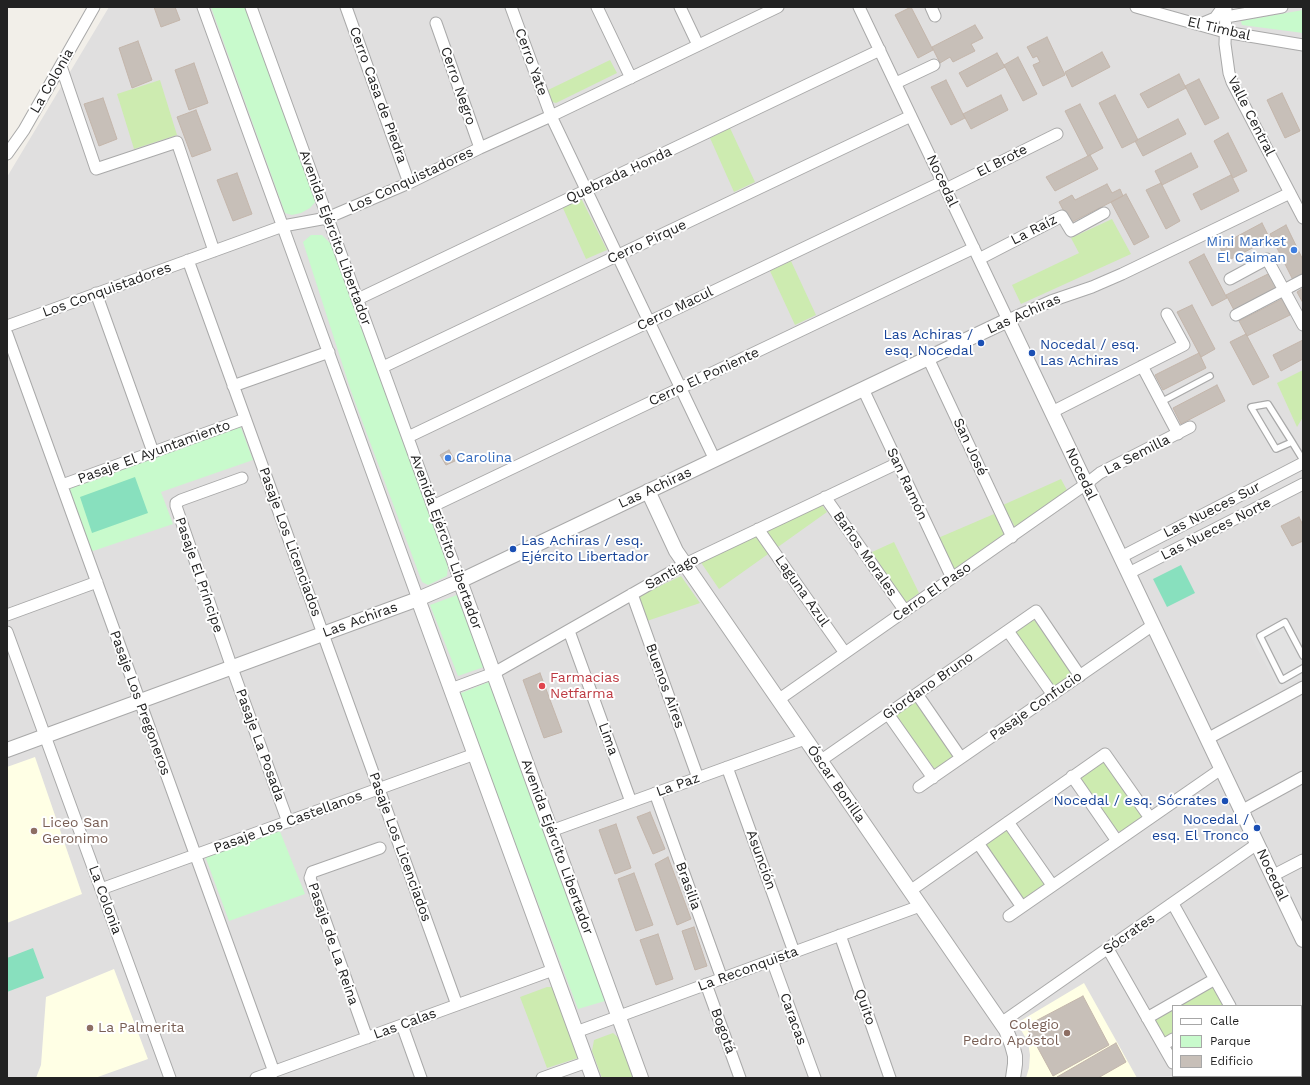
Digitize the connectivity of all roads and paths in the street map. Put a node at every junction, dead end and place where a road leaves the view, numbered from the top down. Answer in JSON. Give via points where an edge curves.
{"nodes":[{"id":1,"x":94,"y":7,"type":"edge"},
{"id":2,"x":203,"y":7,"type":"edge"},
{"id":3,"x":251,"y":7,"type":"edge"},
{"id":4,"x":346,"y":7,"type":"edge"},
{"id":5,"x":511,"y":7,"type":"edge"},
{"id":6,"x":597,"y":7,"type":"edge"},
{"id":7,"x":680,"y":7,"type":"edge"},
{"id":8,"x":778,"y":7,"type":"edge"},
{"id":9,"x":859,"y":7,"type":"edge"},
{"id":10,"x":1136,"y":7,"type":"edge"},
{"id":11,"x":1282,"y":7,"type":"edge"},
{"id":12,"x":763,"y":10,"type":"edge"},
{"id":13,"x":1154,"y":10,"type":"edge"},
{"id":14,"x":1225,"y":10,"type":"edge"},
{"id":15,"x":436,"y":23,"type":"dead end"},
{"id":16,"x":1196,"y":24,"type":"junction"},
{"id":17,"x":1225,"y":32,"type":"junction"},
{"id":18,"x":1303,"y":44,"type":"edge"},
{"id":19,"x":698,"y":45,"type":"junction"},
{"id":20,"x":880,"y":50,"type":"junction"},
{"id":21,"x":934,"y":65,"type":"dead end"},
{"id":22,"x":61,"y":66,"type":"junction"},
{"id":23,"x":631,"y":78,"type":"junction"},
{"id":24,"x":896,"y":83,"type":"junction"},
{"id":25,"x":551,"y":116,"type":"junction"},
{"id":26,"x":911,"y":116,"type":"junction"},
{"id":27,"x":1057,"y":134,"type":"dead end"},
{"id":28,"x":480,"y":148,"type":"junction"},
{"id":29,"x":7,"y":154,"type":"edge"},
{"id":30,"x":409,"y":183,"type":"junction"},
{"id":31,"x":944,"y":185,"type":"junction"},
{"id":32,"x":586,"y":190,"type":"junction"},
{"id":33,"x":1290,"y":193,"type":"junction"},
{"id":34,"x":1104,"y":214,"type":"dead end"},
{"id":35,"x":327,"y":218,"type":"junction"},
{"id":36,"x":1303,"y":218,"type":"edge"},
{"id":37,"x":283,"y":226,"type":"junction"},
{"id":38,"x":214,"y":251,"type":"junction"},
{"id":39,"x":977,"y":254,"type":"junction"},
{"id":40,"x":617,"y":256,"type":"junction"},
{"id":41,"x":188,"y":260,"type":"junction"},
{"id":42,"x":1230,"y":279,"type":"dead end"},
{"id":43,"x":1303,"y":280,"type":"edge"},
{"id":44,"x":1284,"y":290,"type":"junction"},
{"id":45,"x":96,"y":293,"type":"junction"},
{"id":46,"x":358,"y":299,"type":"junction"},
{"id":47,"x":1167,"y":314,"type":"dead end"},
{"id":48,"x":1236,"y":315,"type":"dead end"},
{"id":49,"x":1008,"y":320,"type":"junction"},
{"id":50,"x":649,"y":322,"type":"junction"},
{"id":51,"x":1303,"y":325,"type":"edge"},
{"id":52,"x":7,"y":326,"type":"edge"},
{"id":53,"x":7,"y":334,"type":"edge"},
{"id":54,"x":329,"y":352,"type":"junction"},
{"id":55,"x":928,"y":358,"type":"junction"},
{"id":56,"x":1142,"y":366,"type":"junction"},
{"id":57,"x":383,"y":367,"type":"junction"},
{"id":58,"x":1210,"y":376,"type":"dead end"},
{"id":59,"x":233,"y":386,"type":"junction"},
{"id":60,"x":680,"y":388,"type":"junction"},
{"id":61,"x":863,"y":389,"type":"junction"},
{"id":62,"x":1161,"y":402,"type":"junction"},
{"id":63,"x":1052,"y":412,"type":"junction"},
{"id":64,"x":245,"y":419,"type":"junction"},
{"id":65,"x":1190,"y":427,"type":"dead end"},
{"id":66,"x":1178,"y":434,"type":"junction"},
{"id":67,"x":408,"y":437,"type":"junction"},
{"id":68,"x":1292,"y":442,"type":"junction"},
{"id":69,"x":153,"y":452,"type":"junction"},
{"id":70,"x":715,"y":460,"type":"junction"},
{"id":71,"x":1303,"y":460,"type":"edge"},
{"id":72,"x":898,"y":463,"type":"junction"},
{"id":73,"x":1303,"y":463,"type":"edge"},
{"id":74,"x":242,"y":478,"type":"dead end"},
{"id":75,"x":1086,"y":484,"type":"junction"},
{"id":76,"x":1303,"y":484,"type":"edge"},
{"id":77,"x":62,"y":485,"type":"junction"},
{"id":78,"x":648,"y":491,"type":"junction"},
{"id":79,"x":825,"y":497,"type":"junction"},
{"id":80,"x":433,"y":506,"type":"junction"},
{"id":81,"x":758,"y":529,"type":"junction"},
{"id":82,"x":1012,"y":537,"type":"junction"},
{"id":83,"x":1121,"y":557,"type":"junction"},
{"id":84,"x":685,"y":564,"type":"junction"},
{"id":85,"x":1128,"y":573,"type":"junction"},
{"id":86,"x":952,"y":578,"type":"junction"},
{"id":87,"x":460,"y":580,"type":"junction"},
{"id":88,"x":97,"y":582,"type":"junction"},
{"id":89,"x":632,"y":594,"type":"junction"},
{"id":90,"x":418,"y":599,"type":"junction"},
{"id":91,"x":905,"y":611,"type":"junction"},
{"id":92,"x":7,"y":615,"type":"edge"},
{"id":93,"x":1153,"y":625,"type":"junction"},
{"id":94,"x":569,"y":631,"type":"junction"},
{"id":95,"x":1008,"y":631,"type":"junction"},
{"id":96,"x":7,"y":632,"type":"edge"},
{"id":97,"x":323,"y":634,"type":"junction"},
{"id":98,"x":845,"y":653,"type":"junction"},
{"id":99,"x":1303,"y":656,"type":"edge"},
{"id":100,"x":232,"y":668,"type":"junction"},
{"id":101,"x":1303,"y":668,"type":"edge"},
{"id":102,"x":494,"y":673,"type":"junction"},
{"id":103,"x":1080,"y":676,"type":"junction"},
{"id":104,"x":1303,"y":687,"type":"edge"},
{"id":105,"x":451,"y":689,"type":"junction"},
{"id":106,"x":917,"y":694,"type":"junction"},
{"id":107,"x":1053,"y":695,"type":"junction"},
{"id":108,"x":778,"y":700,"type":"junction"},
{"id":109,"x":140,"y":701,"type":"junction"},
{"id":110,"x":888,"y":714,"type":"junction"},
{"id":111,"x":46,"y":736,"type":"junction"},
{"id":112,"x":805,"y":739,"type":"junction"},
{"id":113,"x":1207,"y":739,"type":"junction"},
{"id":114,"x":7,"y":750,"type":"edge"},
{"id":115,"x":475,"y":754,"type":"junction"},
{"id":116,"x":961,"y":758,"type":"junction"},
{"id":117,"x":820,"y":761,"type":"junction"},
{"id":118,"x":727,"y":767,"type":"junction"},
{"id":119,"x":1221,"y":769,"type":"junction"},
{"id":120,"x":1072,"y":776,"type":"junction"},
{"id":121,"x":1303,"y":777,"type":"edge"},
{"id":122,"x":698,"y":778,"type":"junction"},
{"id":123,"x":933,"y":778,"type":"junction"},
{"id":124,"x":919,"y":787,"type":"dead end"},
{"id":125,"x":379,"y":788,"type":"junction"},
{"id":126,"x":655,"y":793,"type":"junction"},
{"id":127,"x":631,"y":802,"type":"junction"},
{"id":128,"x":1241,"y":811,"type":"junction"},
{"id":129,"x":1150,"y":818,"type":"junction"},
{"id":130,"x":288,"y":822,"type":"junction"},
{"id":131,"x":1008,"y":822,"type":"junction"},
{"id":132,"x":551,"y":831,"type":"junction"},
{"id":133,"x":1117,"y":841,"type":"junction"},
{"id":134,"x":978,"y":843,"type":"junction"},
{"id":135,"x":1257,"y":844,"type":"junction"},
{"id":136,"x":380,"y":848,"type":"dead end"},
{"id":137,"x":196,"y":855,"type":"junction"},
{"id":138,"x":1303,"y":860,"type":"edge"},
{"id":139,"x":1272,"y":876,"type":"junction"},
{"id":140,"x":1052,"y":885,"type":"junction"},
{"id":141,"x":101,"y":889,"type":"junction"},
{"id":142,"x":910,"y":891,"type":"junction"},
{"id":143,"x":1173,"y":904,"type":"junction"},
{"id":144,"x":920,"y":906,"type":"junction"},
{"id":145,"x":1022,"y":907,"type":"junction"},
{"id":146,"x":1008,"y":916,"type":"dead end"},
{"id":147,"x":840,"y":935,"type":"junction"},
{"id":148,"x":1303,"y":940,"type":"edge"},
{"id":149,"x":1108,"y":949,"type":"junction"},
{"id":150,"x":794,"y":952,"type":"junction"},
{"id":151,"x":772,"y":960,"type":"junction"},
{"id":152,"x":553,"y":970,"type":"junction"},
{"id":153,"x":722,"y":979,"type":"junction"},
{"id":154,"x":1215,"y":979,"type":"junction"},
{"id":155,"x":706,"y":984,"type":"junction"},
{"id":156,"x":457,"y":1005,"type":"junction"},
{"id":157,"x":1229,"y":1005,"type":"edge"},
{"id":158,"x":619,"y":1016,"type":"junction"},
{"id":159,"x":1147,"y":1018,"type":"junction"},
{"id":160,"x":1001,"y":1023,"type":"junction"},
{"id":161,"x":402,"y":1025,"type":"junction"},
{"id":162,"x":576,"y":1032,"type":"junction"},
{"id":163,"x":367,"y":1038,"type":"junction"},
{"id":164,"x":1172,"y":1040,"type":"edge"},
{"id":165,"x":1162,"y":1045,"type":"junction"},
{"id":166,"x":1172,"y":1061,"type":"edge"},
{"id":167,"x":587,"y":1062,"type":"junction"},
{"id":168,"x":274,"y":1072,"type":"junction"},
{"id":169,"x":170,"y":1078,"type":"edge"},
{"id":170,"x":256,"y":1078,"type":"edge"},
{"id":171,"x":421,"y":1078,"type":"edge"},
{"id":172,"x":542,"y":1078,"type":"edge"},
{"id":173,"x":593,"y":1078,"type":"edge"},
{"id":174,"x":641,"y":1078,"type":"edge"},
{"id":175,"x":740,"y":1078,"type":"edge"},
{"id":176,"x":815,"y":1078,"type":"edge"},
{"id":177,"x":890,"y":1078,"type":"edge"},
{"id":178,"x":1013,"y":1078,"type":"edge"}],
"edges":[{"from":1,"to":22,"type":"street","name":"La Colonia"},
{"from":2,"to":37,"type":"street"},
{"from":3,"to":35,"type":"street","name":"Avenida Ejército Libertador"},
{"from":4,"to":30,"type":"street","name":"Cerro Casa de Piedra"},
{"from":5,"to":25,"type":"street","name":"Cerro Yate"},
{"from":6,"to":23,"type":"street"},
{"from":7,"to":19,"type":"street"},
{"from":8,"to":12,"type":"street","name":"Los Conquistadores"},
{"from":9,"to":20,"type":"street","name":"Nocedal"},
{"from":10,"to":13,"type":"street","name":"El Timbal"},
{"from":11,"to":14,"type":"street"},
{"from":12,"to":19,"type":"street","name":"Los Conquistadores"},
{"from":13,"to":16,"type":"street","name":"El Timbal"},
{"from":14,"to":16,"type":"street","via":[[1214,18]]},
{"from":14,"to":17,"type":"street","name":"Valle Central"},
{"from":15,"to":28,"type":"street","name":"Cerro Negro"},
{"from":16,"to":17,"type":"street","name":"El Timbal"},
{"from":17,"to":18,"type":"street","name":"El Timbal"},
{"from":17,"to":33,"type":"street","name":"Valle Central","via":[[1226,56],[1232,82]]},
{"from":19,"to":23,"type":"street","name":"Los Conquistadores"},
{"from":20,"to":24,"type":"street","name":"Nocedal"},
{"from":20,"to":32,"type":"street","name":"Quebrada Honda"},
{"from":21,"to":24,"type":"street"},
{"from":22,"to":29,"type":"street","name":"La Colonia"},
{"from":22,"to":38,"type":"street","via":[[96,169],[177,142]]},
{"from":23,"to":25,"type":"street","name":"Los Conquistadores"},
{"from":24,"to":26,"type":"street","name":"Nocedal"},
{"from":25,"to":28,"type":"street","name":"Los Conquistadores"},
{"from":25,"to":32,"type":"street","name":"Cerro Yate"},
{"from":26,"to":31,"type":"street","name":"Nocedal"},
{"from":26,"to":40,"type":"street","name":"Cerro Pirque"},
{"from":27,"to":31,"type":"street","name":"El Brote"},
{"from":28,"to":30,"type":"street","name":"Los Conquistadores"},
{"from":30,"to":35,"type":"street","name":"Los Conquistadores"},
{"from":31,"to":39,"type":"street","name":"Nocedal"},
{"from":31,"to":50,"type":"street","name":"Cerro Macul"},
{"from":32,"to":40,"type":"street","name":"Cerro Yate"},
{"from":32,"to":46,"type":"street","name":"Quebrada Honda"},
{"from":33,"to":36,"type":"street","name":"Valle Central"},
{"from":33,"to":49,"type":"street","name":"Las Achiras","via":[[1122,274]]},
{"from":34,"to":39,"type":"street","name":"La Raíz","via":[[1071,231],[1062,216]]},
{"from":35,"to":37,"type":"street","name":"Los Conquistadores"},
{"from":35,"to":46,"type":"street","name":"Avenida Ejército Libertador"},
{"from":37,"to":38,"type":"street","name":"Los Conquistadores"},
{"from":37,"to":54,"type":"street"},
{"from":38,"to":41,"type":"street","name":"Los Conquistadores"},
{"from":39,"to":49,"type":"street","name":"Nocedal"},
{"from":39,"to":60,"type":"street","name":"Cerro El Poniente"},
{"from":40,"to":50,"type":"street","name":"Cerro Yate"},
{"from":40,"to":57,"type":"street","name":"Cerro Pirque"},
{"from":41,"to":45,"type":"street","name":"Los Conquistadores"},
{"from":41,"to":59,"type":"street","name":"Pasaje Los Licenciados"},
{"from":42,"to":44,"type":"street","via":[[1267,259]]},
{"from":43,"to":44,"type":"street"},
{"from":44,"to":48,"type":"street"},
{"from":44,"to":51,"type":"street"},
{"from":45,"to":52,"type":"street","name":"Los Conquistadores"},
{"from":45,"to":69,"type":"street"},
{"from":46,"to":57,"type":"street","name":"Avenida Ejército Libertador"},
{"from":47,"to":56,"type":"street","via":[[1184,345]]},
{"from":49,"to":55,"type":"street","name":"Las Achiras"},
{"from":49,"to":63,"type":"street","name":"Nocedal"},
{"from":50,"to":60,"type":"street","name":"Cerro Yate"},
{"from":50,"to":67,"type":"street","name":"Cerro Macul"},
{"from":53,"to":77,"type":"street","name":"Pasaje Los Pregoneros"},
{"from":54,"to":59,"type":"street"},
{"from":54,"to":90,"type":"street"},
{"from":55,"to":61,"type":"street","name":"Las Achiras"},
{"from":55,"to":82,"type":"street","name":"San José"},
{"from":56,"to":62,"type":"street"},
{"from":56,"to":63,"type":"street"},
{"from":57,"to":67,"type":"street","name":"Avenida Ejército Libertador"},
{"from":58,"to":62,"type":"lane"},
{"from":59,"to":64,"type":"street","name":"Pasaje Los Licenciados"},
{"from":60,"to":70,"type":"street","name":"Cerro Yate"},
{"from":60,"to":80,"type":"street","name":"Cerro El Poniente"},
{"from":61,"to":70,"type":"street","name":"Las Achiras"},
{"from":61,"to":72,"type":"street","name":"San Ramón"},
{"from":62,"to":66,"type":"street"},
{"from":63,"to":75,"type":"street","name":"Nocedal"},
{"from":64,"to":69,"type":"street","name":"Pasaje El Ayuntamiento"},
{"from":64,"to":97,"type":"street","name":"Pasaje Los Licenciados"},
{"from":65,"to":66,"type":"street","name":"La Semilla"},
{"from":66,"to":75,"type":"street","name":"La Semilla","via":[[1100,473]]},
{"from":67,"to":80,"type":"street","name":"Avenida Ejército Libertador"},
{"from":68,"to":68,"type":"lane","via":[[1268,404],[1251,407],[1276,449]]},
{"from":68,"to":71,"type":"lane"},
{"from":69,"to":77,"type":"street","name":"Pasaje El Ayuntamiento"},
{"from":70,"to":78,"type":"street","name":"Las Achiras"},
{"from":72,"to":79,"type":"street","name":"Santiago"},
{"from":72,"to":86,"type":"street","name":"San Ramón"},
{"from":73,"to":83,"type":"street","name":"Las Nueces Sur"},
{"from":74,"to":100,"type":"street","name":"Pasaje El Príncipe","via":[[176,503]]},
{"from":75,"to":82,"type":"street","name":"Cerro El Paso"},
{"from":75,"to":83,"type":"street","name":"Nocedal"},
{"from":76,"to":85,"type":"street","name":"Las Nueces Norte"},
{"from":77,"to":88,"type":"street","name":"Pasaje Los Pregoneros"},
{"from":78,"to":84,"type":"street","name":"Óscar Bonilla","via":[[676,551]]},
{"from":78,"to":87,"type":"street","name":"Las Achiras"},
{"from":79,"to":81,"type":"street","name":"Santiago"},
{"from":79,"to":91,"type":"street","name":"Baños Morales"},
{"from":80,"to":87,"type":"street","name":"Avenida Ejército Libertador"},
{"from":81,"to":84,"type":"street","name":"Santiago"},
{"from":81,"to":98,"type":"street","name":"Laguna Azul"},
{"from":82,"to":86,"type":"street","name":"Cerro El Paso"},
{"from":83,"to":85,"type":"street","name":"Nocedal"},
{"from":84,"to":89,"type":"street","name":"Santiago"},
{"from":84,"to":108,"type":"street","name":"Óscar Bonilla"},
{"from":85,"to":93,"type":"street","name":"Nocedal"},
{"from":86,"to":91,"type":"street","name":"Cerro El Paso"},
{"from":87,"to":90,"type":"street","name":"Las Achiras"},
{"from":87,"to":102,"type":"street","name":"Avenida Ejército Libertador"},
{"from":88,"to":92,"type":"street"},
{"from":88,"to":109,"type":"street","name":"Pasaje Los Pregoneros"},
{"from":89,"to":94,"type":"street","name":"Santiago"},
{"from":89,"to":122,"type":"street","name":"Buenos Aires"},
{"from":90,"to":97,"type":"street","name":"Las Achiras"},
{"from":90,"to":105,"type":"street"},
{"from":91,"to":98,"type":"street","name":"Cerro El Paso"},
{"from":93,"to":103,"type":"street","name":"Pasaje Confucio"},
{"from":93,"to":113,"type":"street","name":"Nocedal"},
{"from":94,"to":102,"type":"street","name":"Santiago"},
{"from":94,"to":127,"type":"street","name":"Lima"},
{"from":95,"to":103,"type":"street","name":"Giordano Bruno","via":[[1036,611]]},
{"from":95,"to":106,"type":"street","name":"Giordano Bruno"},
{"from":95,"to":107,"type":"street"},
{"from":96,"to":111,"type":"street","name":"La Colonia"},
{"from":97,"to":100,"type":"street","name":"Las Achiras"},
{"from":97,"to":125,"type":"street","name":"Pasaje Los Licenciados"},
{"from":98,"to":108,"type":"street","name":"Cerro El Paso"},
{"from":99,"to":101,"type":"lane","via":[[1285,622],[1260,636],[1282,680]]},
{"from":100,"to":109,"type":"street","name":"Las Achiras"},
{"from":100,"to":130,"type":"street","name":"Pasaje La Posada"},
{"from":102,"to":105,"type":"street","name":"Santiago"},
{"from":102,"to":132,"type":"street","name":"Avenida Ejército Libertador"},
{"from":103,"to":107,"type":"street","name":"Pasaje Confucio"},
{"from":104,"to":113,"type":"street"},
{"from":105,"to":115,"type":"street"},
{"from":106,"to":110,"type":"street","name":"Giordano Bruno"},
{"from":106,"to":116,"type":"street"},
{"from":107,"to":116,"type":"street","name":"Pasaje Confucio"},
{"from":108,"to":112,"type":"street","name":"Óscar Bonilla"},
{"from":109,"to":111,"type":"street","name":"Las Achiras"},
{"from":109,"to":137,"type":"street","name":"Pasaje Los Pregoneros"},
{"from":110,"to":117,"type":"street","name":"Giordano Bruno"},
{"from":110,"to":123,"type":"street"},
{"from":111,"to":114,"type":"street","name":"Las Achiras"},
{"from":111,"to":141,"type":"street","name":"La Colonia"},
{"from":112,"to":117,"type":"street","name":"Óscar Bonilla"},
{"from":112,"to":118,"type":"street","name":"La Paz"},
{"from":113,"to":119,"type":"street","name":"Nocedal"},
{"from":115,"to":125,"type":"street","name":"Pasaje Los Castellanos"},
{"from":115,"to":152,"type":"street"},
{"from":116,"to":123,"type":"street","name":"Pasaje Confucio"},
{"from":117,"to":142,"type":"street","name":"Óscar Bonilla"},
{"from":118,"to":122,"type":"street","name":"La Paz"},
{"from":118,"to":150,"type":"street","name":"Asunción"},
{"from":119,"to":128,"type":"street","name":"Nocedal"},
{"from":119,"to":129,"type":"street"},
{"from":120,"to":129,"type":"street","via":[[1105,754]]},
{"from":120,"to":131,"type":"street"},
{"from":120,"to":133,"type":"street"},
{"from":121,"to":128,"type":"street"},
{"from":122,"to":126,"type":"street","name":"La Paz"},
{"from":123,"to":124,"type":"street","name":"Pasaje Confucio"},
{"from":125,"to":130,"type":"street","name":"Pasaje Los Castellanos"},
{"from":125,"to":156,"type":"street","name":"Pasaje Los Licenciados"},
{"from":126,"to":127,"type":"street","name":"La Paz"},
{"from":126,"to":153,"type":"street","name":"Brasilia"},
{"from":127,"to":132,"type":"street","name":"La Paz"},
{"from":128,"to":135,"type":"street","name":"Nocedal"},
{"from":129,"to":133,"type":"street"},
{"from":130,"to":137,"type":"street","name":"Pasaje Los Castellanos"},
{"from":131,"to":134,"type":"street"},
{"from":131,"to":140,"type":"street"},
{"from":132,"to":158,"type":"street","name":"Avenida Ejército Libertador"},
{"from":133,"to":140,"type":"street"},
{"from":134,"to":142,"type":"street"},
{"from":134,"to":145,"type":"street"},
{"from":135,"to":139,"type":"street","name":"Nocedal"},
{"from":135,"to":143,"type":"street","name":"Sócrates"},
{"from":136,"to":163,"type":"street","name":"Pasaje de La Reina","via":[[312,872],[310,878]]},
{"from":137,"to":141,"type":"street","name":"Pasaje Los Castellanos"},
{"from":137,"to":168,"type":"street","name":"Pasaje Los Pregoneros"},
{"from":138,"to":139,"type":"street"},
{"from":139,"to":148,"type":"street","name":"Nocedal"},
{"from":140,"to":145,"type":"street"},
{"from":141,"to":169,"type":"street","name":"La Colonia"},
{"from":142,"to":144,"type":"street","name":"Óscar Bonilla"},
{"from":143,"to":149,"type":"street","name":"Sócrates"},
{"from":143,"to":154,"type":"street"},
{"from":144,"to":147,"type":"street","name":"La Reconquista"},
{"from":144,"to":160,"type":"street","name":"Óscar Bonilla"},
{"from":145,"to":146,"type":"street"},
{"from":147,"to":150,"type":"street","name":"La Reconquista"},
{"from":147,"to":177,"type":"street","name":"Quito"},
{"from":149,"to":159,"type":"street"},
{"from":149,"to":160,"type":"street","name":"Sócrates"},
{"from":150,"to":151,"type":"street","name":"La Reconquista"},
{"from":151,"to":153,"type":"street","name":"La Reconquista"},
{"from":151,"to":176,"type":"street","name":"Caracas"},
{"from":152,"to":156,"type":"street","name":"Las Calas"},
{"from":152,"to":162,"type":"street"},
{"from":153,"to":155,"type":"street","name":"La Reconquista"},
{"from":154,"to":157,"type":"street"},
{"from":154,"to":159,"type":"street"},
{"from":155,"to":158,"type":"street","name":"La Reconquista"},
{"from":155,"to":175,"type":"street","name":"Bogotá"},
{"from":156,"to":161,"type":"street","name":"Las Calas"},
{"from":158,"to":162,"type":"street","name":"La Reconquista"},
{"from":158,"to":174,"type":"street","name":"Avenida Ejército Libertador"},
{"from":159,"to":165,"type":"street"},
{"from":160,"to":178,"type":"street","name":"Óscar Bonilla","via":[[1014,1050]]},
{"from":161,"to":163,"type":"street","name":"Las Calas"},
{"from":161,"to":171,"type":"street"},
{"from":162,"to":167,"type":"street"},
{"from":163,"to":168,"type":"street","name":"Las Calas"},
{"from":164,"to":165,"type":"street"},
{"from":165,"to":166,"type":"street"},
{"from":167,"to":172,"type":"street"},
{"from":167,"to":173,"type":"street"},
{"from":168,"to":170,"type":"street","name":"Las Calas"}]}
